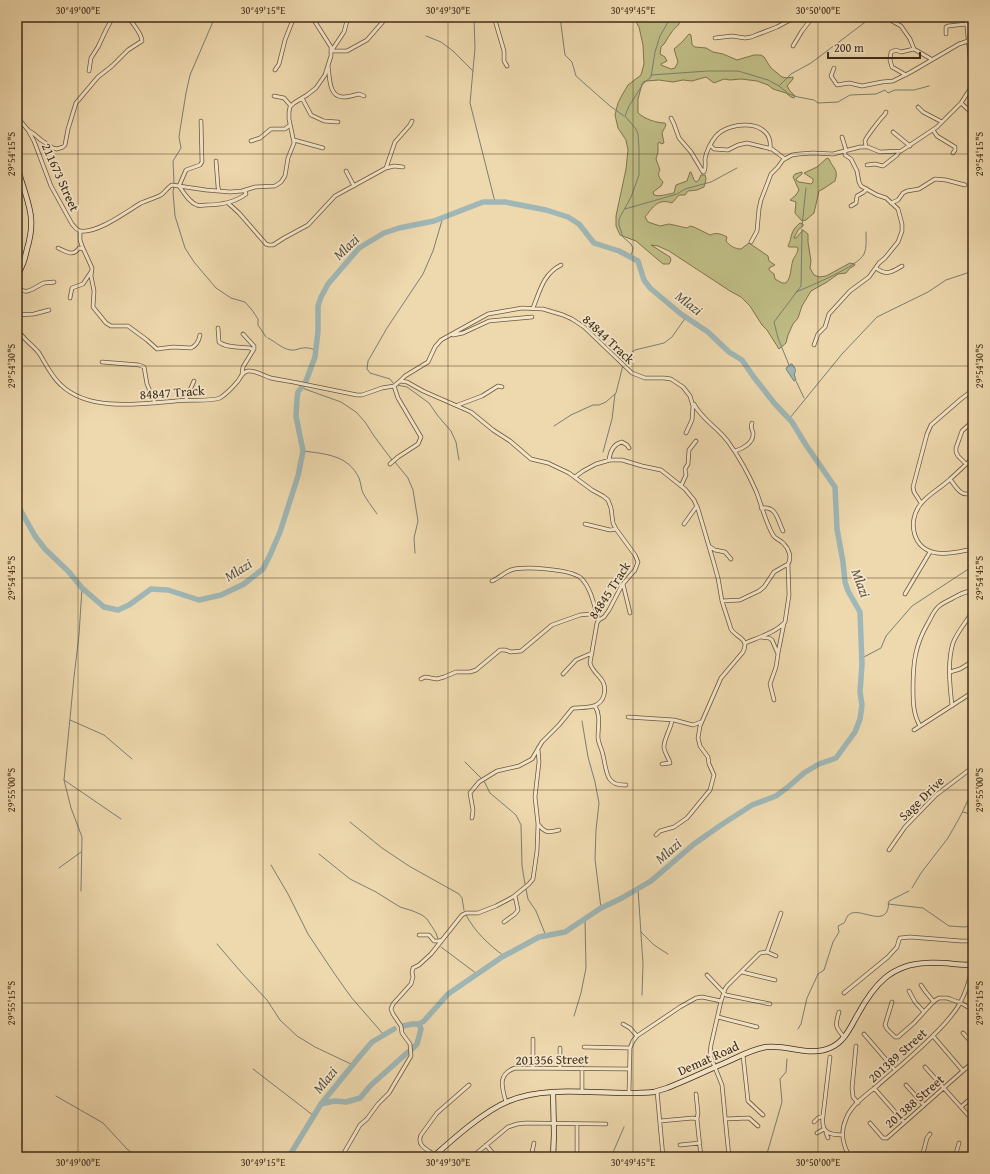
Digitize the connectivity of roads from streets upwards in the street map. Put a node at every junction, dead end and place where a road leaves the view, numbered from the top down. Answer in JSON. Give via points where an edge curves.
{"nodes":[{"id":1,"x":113,"y":17,"type":"edge"},
{"id":2,"x":129,"y":17,"type":"edge"},
{"id":3,"x":294,"y":17,"type":"edge"},
{"id":4,"x":312,"y":17,"type":"edge"},
{"id":5,"x":348,"y":17,"type":"edge"},
{"id":6,"x":387,"y":17,"type":"edge"},
{"id":7,"x":494,"y":17,"type":"edge"},
{"id":8,"x":812,"y":17,"type":"edge"},
{"id":9,"x":966,"y":17,"type":"edge"},
{"id":10,"x":785,"y":18,"type":"edge"},
{"id":11,"x":892,"y":21,"type":"dead end"},
{"id":12,"x":785,"y":23,"type":"junction"},
{"id":13,"x":966,"y":24,"type":"junction"},
{"id":14,"x":946,"y":34,"type":"dead end"},
{"id":15,"x":714,"y":38,"type":"dead end"},
{"id":16,"x":968,"y":42,"type":"junction"},
{"id":17,"x":793,"y":46,"type":"dead end"},
{"id":18,"x":914,"y":49,"type":"junction"},
{"id":19,"x":331,"y":51,"type":"junction"},
{"id":20,"x":931,"y":59,"type":"junction"},
{"id":21,"x":328,"y":66,"type":"junction"},
{"id":22,"x":506,"y":66,"type":"dead end"},
{"id":23,"x":834,"y":68,"type":"dead end"},
{"id":24,"x":276,"y":70,"type":"dead end"},
{"id":25,"x":89,"y":71,"type":"dead end"},
{"id":26,"x":906,"y":75,"type":"junction"},
{"id":27,"x":972,"y":77,"type":"edge"},
{"id":28,"x":274,"y":96,"type":"dead end"},
{"id":29,"x":364,"y":96,"type":"dead end"},
{"id":30,"x":302,"y":98,"type":"junction"},
{"id":31,"x":961,"y":103,"type":"junction"},
{"id":32,"x":291,"y":106,"type":"junction"},
{"id":33,"x":918,"y":107,"type":"dead end"},
{"id":34,"x":886,"y":112,"type":"dead end"},
{"id":35,"x":973,"y":114,"type":"edge"},
{"id":36,"x":17,"y":117,"type":"edge"},
{"id":37,"x":672,"y":118,"type":"dead end"},
{"id":38,"x":201,"y":121,"type":"dead end"},
{"id":39,"x":412,"y":121,"type":"dead end"},
{"id":40,"x":338,"y":122,"type":"dead end"},
{"id":41,"x":942,"y":122,"type":"junction"},
{"id":42,"x":290,"y":124,"type":"junction"},
{"id":43,"x":27,"y":129,"type":"junction"},
{"id":44,"x":933,"y":130,"type":"junction"},
{"id":45,"x":894,"y":132,"type":"dead end"},
{"id":46,"x":842,"y":137,"type":"dead end"},
{"id":47,"x":251,"y":140,"type":"dead end"},
{"id":48,"x":294,"y":140,"type":"junction"},
{"id":49,"x":710,"y":145,"type":"junction"},
{"id":50,"x":910,"y":146,"type":"junction"},
{"id":51,"x":866,"y":147,"type":"junction"},
{"id":52,"x":323,"y":148,"type":"dead end"},
{"id":53,"x":770,"y":149,"type":"junction"},
{"id":54,"x":846,"y":150,"type":"junction"},
{"id":55,"x":899,"y":152,"type":"junction"},
{"id":56,"x":953,"y":153,"type":"dead end"},
{"id":57,"x":785,"y":158,"type":"junction"},
{"id":58,"x":216,"y":161,"type":"dead end"},
{"id":59,"x":867,"y":165,"type":"dead end"},
{"id":60,"x":17,"y":166,"type":"edge"},
{"id":61,"x":403,"y":167,"type":"dead end"},
{"id":62,"x":386,"y":168,"type":"junction"},
{"id":63,"x":346,"y":172,"type":"dead end"},
{"id":64,"x":965,"y":185,"type":"dead end"},
{"id":65,"x":179,"y":186,"type":"junction"},
{"id":66,"x":354,"y":186,"type":"junction"},
{"id":67,"x":868,"y":189,"type":"junction"},
{"id":68,"x":245,"y":190,"type":"junction"},
{"id":69,"x":219,"y":191,"type":"junction"},
{"id":70,"x":228,"y":203,"type":"junction"},
{"id":71,"x":891,"y":203,"type":"junction"},
{"id":72,"x":851,"y":206,"type":"dead end"},
{"id":73,"x":81,"y":231,"type":"junction"},
{"id":74,"x":751,"y":242,"type":"dead end"},
{"id":75,"x":58,"y":248,"type":"dead end"},
{"id":76,"x":83,"y":249,"type":"junction"},
{"id":77,"x":561,"y":265,"type":"dead end"},
{"id":78,"x":902,"y":266,"type":"dead end"},
{"id":79,"x":876,"y":268,"type":"junction"},
{"id":80,"x":91,"y":272,"type":"junction"},
{"id":81,"x":17,"y":275,"type":"edge"},
{"id":82,"x":54,"y":282,"type":"dead end"},
{"id":83,"x":17,"y":288,"type":"edge"},
{"id":84,"x":70,"y":298,"type":"dead end"},
{"id":85,"x":533,"y":308,"type":"junction"},
{"id":86,"x":49,"y":310,"type":"dead end"},
{"id":87,"x":17,"y":315,"type":"edge"},
{"id":88,"x":532,"y":317,"type":"dead end"},
{"id":89,"x":17,"y":328,"type":"edge"},
{"id":90,"x":218,"y":328,"type":"dead end"},
{"id":91,"x":200,"y":334,"type":"dead end"},
{"id":92,"x":243,"y":334,"type":"dead end"},
{"id":93,"x":450,"y":336,"type":"junction"},
{"id":94,"x":814,"y":345,"type":"dead end"},
{"id":95,"x":253,"y":350,"type":"junction"},
{"id":96,"x":102,"y":362,"type":"dead end"},
{"id":97,"x":242,"y":374,"type":"junction"},
{"id":98,"x":194,"y":381,"type":"dead end"},
{"id":99,"x":400,"y":381,"type":"junction"},
{"id":100,"x":394,"y":386,"type":"junction"},
{"id":101,"x":502,"y":387,"type":"dead end"},
{"id":102,"x":973,"y":390,"type":"edge"},
{"id":103,"x":186,"y":399,"type":"junction"},
{"id":104,"x":692,"y":401,"type":"junction"},
{"id":105,"x":155,"y":402,"type":"junction"},
{"id":106,"x":458,"y":405,"type":"junction"},
{"id":107,"x":973,"y":421,"type":"edge"},
{"id":108,"x":752,"y":423,"type":"dead end"},
{"id":109,"x":686,"y":433,"type":"dead end"},
{"id":110,"x":696,"y":441,"type":"dead end"},
{"id":111,"x":629,"y":448,"type":"dead end"},
{"id":112,"x":735,"y":451,"type":"junction"},
{"id":113,"x":973,"y":458,"type":"edge"},
{"id":114,"x":609,"y":460,"type":"junction"},
{"id":115,"x":390,"y":464,"type":"dead end"},
{"id":116,"x":966,"y":464,"type":"junction"},
{"id":117,"x":575,"y":477,"type":"junction"},
{"id":118,"x":950,"y":479,"type":"junction"},
{"id":119,"x":681,"y":486,"type":"junction"},
{"id":120,"x":973,"y":492,"type":"edge"},
{"id":121,"x":921,"y":503,"type":"junction"},
{"id":122,"x":697,"y":506,"type":"junction"},
{"id":123,"x":762,"y":508,"type":"junction"},
{"id":124,"x":585,"y":524,"type":"dead end"},
{"id":125,"x":684,"y":524,"type":"dead end"},
{"id":126,"x":616,"y":529,"type":"junction"},
{"id":127,"x":783,"y":531,"type":"dead end"},
{"id":128,"x":709,"y":546,"type":"junction"},
{"id":129,"x":973,"y":548,"type":"edge"},
{"id":130,"x":930,"y":552,"type":"junction"},
{"id":131,"x":730,"y":559,"type":"dead end"},
{"id":132,"x":788,"y":564,"type":"junction"},
{"id":133,"x":492,"y":581,"type":"dead end"},
{"id":134,"x":623,"y":584,"type":"junction"},
{"id":135,"x":973,"y":592,"type":"edge"},
{"id":136,"x":905,"y":594,"type":"dead end"},
{"id":137,"x":722,"y":601,"type":"junction"},
{"id":138,"x":973,"y":611,"type":"edge"},
{"id":139,"x":630,"y":613,"type":"dead end"},
{"id":140,"x":598,"y":619,"type":"junction"},
{"id":141,"x":784,"y":623,"type":"junction"},
{"id":142,"x":761,"y":637,"type":"junction"},
{"id":143,"x":745,"y":643,"type":"junction"},
{"id":144,"x":592,"y":653,"type":"junction"},
{"id":145,"x":778,"y":654,"type":"junction"},
{"id":146,"x":973,"y":661,"type":"edge"},
{"id":147,"x":950,"y":672,"type":"junction"},
{"id":148,"x":563,"y":674,"type":"dead end"},
{"id":149,"x":421,"y":679,"type":"dead end"},
{"id":150,"x":973,"y":692,"type":"edge"},
{"id":151,"x":774,"y":700,"type":"dead end"},
{"id":152,"x":595,"y":706,"type":"junction"},
{"id":153,"x":952,"y":706,"type":"junction"},
{"id":154,"x":628,"y":717,"type":"dead end"},
{"id":155,"x":672,"y":720,"type":"junction"},
{"id":156,"x":701,"y":722,"type":"junction"},
{"id":157,"x":920,"y":726,"type":"junction"},
{"id":158,"x":914,"y":730,"type":"dead end"},
{"id":159,"x":538,"y":748,"type":"junction"},
{"id":160,"x":662,"y":764,"type":"dead end"},
{"id":161,"x":973,"y":767,"type":"edge"},
{"id":162,"x":626,"y":786,"type":"dead end"},
{"id":163,"x":472,"y":818,"type":"dead end"},
{"id":164,"x":538,"y":824,"type":"junction"},
{"id":165,"x":559,"y":830,"type":"dead end"},
{"id":166,"x":656,"y":835,"type":"dead end"},
{"id":167,"x":889,"y":850,"type":"dead end"},
{"id":168,"x":515,"y":896,"type":"junction"},
{"id":169,"x":781,"y":913,"type":"dead end"},
{"id":170,"x":504,"y":922,"type":"dead end"},
{"id":171,"x":419,"y":935,"type":"dead end"},
{"id":172,"x":442,"y":939,"type":"junction"},
{"id":173,"x":973,"y":940,"type":"edge"},
{"id":174,"x":767,"y":952,"type":"junction"},
{"id":175,"x":776,"y":956,"type":"dead end"},
{"id":176,"x":973,"y":966,"type":"edge"},
{"id":177,"x":742,"y":972,"type":"junction"},
{"id":178,"x":972,"y":974,"type":"edge"},
{"id":179,"x":707,"y":975,"type":"dead end"},
{"id":180,"x":775,"y":980,"type":"dead end"},
{"id":181,"x":921,"y":985,"type":"dead end"},
{"id":182,"x":909,"y":991,"type":"dead end"},
{"id":183,"x":723,"y":993,"type":"junction"},
{"id":184,"x":844,"y":993,"type":"dead end"},
{"id":185,"x":721,"y":1001,"type":"junction"},
{"id":186,"x":892,"y":1002,"type":"dead end"},
{"id":187,"x":934,"y":1002,"type":"junction"},
{"id":188,"x":961,"y":1003,"type":"junction"},
{"id":189,"x":770,"y":1004,"type":"dead end"},
{"id":190,"x":973,"y":1010,"type":"edge"},
{"id":191,"x":839,"y":1012,"type":"dead end"},
{"id":192,"x":924,"y":1012,"type":"junction"},
{"id":193,"x":718,"y":1017,"type":"junction"},
{"id":194,"x":623,"y":1024,"type":"dead end"},
{"id":195,"x":757,"y":1027,"type":"dead end"},
{"id":196,"x":964,"y":1033,"type":"dead end"},
{"id":197,"x":864,"y":1034,"type":"dead end"},
{"id":198,"x":637,"y":1036,"type":"junction"},
{"id":199,"x":933,"y":1036,"type":"junction"},
{"id":200,"x":844,"y":1037,"type":"junction"},
{"id":201,"x":534,"y":1039,"type":"dead end"},
{"id":202,"x":973,"y":1044,"type":"edge"},
{"id":203,"x":856,"y":1046,"type":"dead end"},
{"id":204,"x":584,"y":1047,"type":"dead end"},
{"id":205,"x":560,"y":1048,"type":"dead end"},
{"id":206,"x":630,"y":1048,"type":"junction"},
{"id":207,"x":744,"y":1055,"type":"junction"},
{"id":208,"x":830,"y":1057,"type":"dead end"},
{"id":209,"x":973,"y":1062,"type":"edge"},
{"id":210,"x":715,"y":1067,"type":"junction"},
{"id":211,"x":925,"y":1067,"type":"dead end"},
{"id":212,"x":533,"y":1068,"type":"junction"},
{"id":213,"x":560,"y":1068,"type":"junction"},
{"id":214,"x":582,"y":1068,"type":"junction"},
{"id":215,"x":630,"y":1069,"type":"junction"},
{"id":216,"x":895,"y":1070,"type":"junction"},
{"id":217,"x":963,"y":1071,"type":"junction"},
{"id":218,"x":906,"y":1084,"type":"dead end"},
{"id":219,"x":469,"y":1085,"type":"dead end"},
{"id":220,"x":874,"y":1088,"type":"junction"},
{"id":221,"x":943,"y":1088,"type":"junction"},
{"id":222,"x":657,"y":1091,"type":"junction"},
{"id":223,"x":552,"y":1092,"type":"junction"},
{"id":224,"x":582,"y":1092,"type":"junction"},
{"id":225,"x":629,"y":1092,"type":"junction"},
{"id":226,"x":696,"y":1094,"type":"dead end"},
{"id":227,"x":971,"y":1098,"type":"dead end"},
{"id":228,"x":506,"y":1102,"type":"junction"},
{"id":229,"x":858,"y":1103,"type":"junction"},
{"id":230,"x":924,"y":1105,"type":"junction"},
{"id":231,"x":961,"y":1107,"type":"junction"},
{"id":232,"x":763,"y":1115,"type":"dead end"},
{"id":233,"x":968,"y":1115,"type":"dead end"},
{"id":234,"x":822,"y":1116,"type":"junction"},
{"id":235,"x":697,"y":1119,"type":"junction"},
{"id":236,"x":725,"y":1119,"type":"junction"},
{"id":237,"x":660,"y":1121,"type":"junction"},
{"id":238,"x":814,"y":1122,"type":"dead end"},
{"id":239,"x":904,"y":1122,"type":"junction"},
{"id":240,"x":870,"y":1123,"type":"dead end"},
{"id":241,"x":554,"y":1124,"type":"junction"},
{"id":242,"x":577,"y":1124,"type":"junction"},
{"id":243,"x":606,"y":1124,"type":"dead end"},
{"id":244,"x":758,"y":1126,"type":"dead end"},
{"id":245,"x":824,"y":1129,"type":"junction"},
{"id":246,"x":827,"y":1132,"type":"junction"},
{"id":247,"x":817,"y":1134,"type":"dead end"},
{"id":248,"x":930,"y":1134,"type":"dead end"},
{"id":249,"x":843,"y":1135,"type":"junction"},
{"id":250,"x":828,"y":1138,"type":"dead end"},
{"id":251,"x":534,"y":1143,"type":"dead end"},
{"id":252,"x":959,"y":1143,"type":"dead end"},
{"id":253,"x":700,"y":1144,"type":"junction"},
{"id":254,"x":486,"y":1145,"type":"junction"},
{"id":255,"x":680,"y":1145,"type":"dead end"},
{"id":256,"x":577,"y":1154,"type":"dead end"},
{"id":257,"x":434,"y":1156,"type":"edge"},
{"id":258,"x":343,"y":1157,"type":"edge"},
{"id":259,"x":472,"y":1157,"type":"edge"},
{"id":260,"x":496,"y":1157,"type":"edge"},
{"id":261,"x":531,"y":1157,"type":"edge"},
{"id":262,"x":553,"y":1157,"type":"edge"},
{"id":263,"x":663,"y":1157,"type":"edge"},
{"id":264,"x":701,"y":1157,"type":"edge"},
{"id":265,"x":729,"y":1157,"type":"edge"},
{"id":266,"x":850,"y":1157,"type":"edge"},
{"id":267,"x":922,"y":1157,"type":"edge"},
{"id":268,"x":955,"y":1157,"type":"edge"}],
"edges":[{"from":1,"to":25,"type":"street","via":[[91,58]]},
{"from":2,"to":43,"type":"street","via":[[140,32],[142,40],[98,77],[76,103],[64,145],[57,149],[53,148]]},
{"from":3,"to":24,"type":"street"},
{"from":4,"to":19,"type":"street","via":[[330,45]]},
{"from":5,"to":19,"type":"street","via":[[344,32]]},
{"from":6,"to":19,"type":"street","via":[[367,40],[347,51]]},
{"from":7,"to":22,"type":"street"},
{"from":8,"to":12,"type":"street"},
{"from":8,"to":17,"type":"street"},
{"from":9,"to":13,"type":"street"},
{"from":10,"to":12,"type":"street"},
{"from":11,"to":18,"type":"street","via":[[901,26]]},
{"from":12,"to":15,"type":"street","via":[[751,37]]},
{"from":13,"to":14,"type":"street","via":[[946,27]]},
{"from":13,"to":16,"type":"street"},
{"from":16,"to":20,"type":"street"},
{"from":16,"to":27,"type":"street"},
{"from":18,"to":20,"type":"street"},
{"from":18,"to":26,"type":"street","via":[[891,52],[892,67]]},
{"from":19,"to":21,"type":"street"},
{"from":20,"to":26,"type":"street"},
{"from":21,"to":29,"type":"street","via":[[331,88],[337,96]]},
{"from":21,"to":30,"type":"street","via":[[316,88]]},
{"from":23,"to":26,"type":"street","via":[[831,76],[837,85],[869,85],[893,81]]},
{"from":27,"to":31,"type":"street","via":[[970,89]]},
{"from":28,"to":32,"type":"street","via":[[284,98]]},
{"from":30,"to":32,"type":"street"},
{"from":30,"to":40,"type":"street","via":[[310,115],[324,121]]},
{"from":31,"to":35,"type":"street"},
{"from":31,"to":41,"type":"street"},
{"from":32,"to":42,"type":"street"},
{"from":33,"to":41,"type":"street"},
{"from":34,"to":51,"type":"street","via":[[867,137]]},
{"from":36,"to":43,"type":"street"},
{"from":37,"to":49,"type":"street","via":[[678,138],[691,152],[702,172],[705,171]]},
{"from":38,"to":65,"type":"street","via":[[202,162],[186,170]]},
{"from":39,"to":62,"type":"street","via":[[395,142]]},
{"from":41,"to":44,"type":"street"},
{"from":42,"to":47,"type":"street","via":[[285,129],[271,129],[260,138]]},
{"from":42,"to":48,"type":"street"},
{"from":43,"to":73,"type":"street","name":"211673 Street","via":[[51,186],[72,224]]},
{"from":44,"to":50,"type":"street"},
{"from":44,"to":56,"type":"street","via":[[937,136],[955,148]]},
{"from":45,"to":50,"type":"street"},
{"from":46,"to":54,"type":"street"},
{"from":48,"to":52,"type":"street"},
{"from":48,"to":68,"type":"street","via":[[285,176],[281,182],[275,186]]},
{"from":49,"to":53,"type":"street","via":[[714,149],[728,150],[747,143]]},
{"from":49,"to":53,"type":"street","via":[[715,136],[726,129],[752,125],[768,135],[771,141]]},
{"from":50,"to":55,"type":"street"},
{"from":51,"to":54,"type":"street"},
{"from":51,"to":55,"type":"street","via":[[880,152]]},
{"from":53,"to":57,"type":"street"},
{"from":54,"to":57,"type":"street","via":[[833,154],[813,152]]},
{"from":54,"to":67,"type":"street","via":[[845,155],[857,171],[860,183]]},
{"from":55,"to":59,"type":"street","via":[[883,166]]},
{"from":57,"to":74,"type":"street","via":[[771,174],[759,207],[757,233]]},
{"from":58,"to":69,"type":"street"},
{"from":60,"to":81,"type":"street","via":[[31,218],[30,239],[23,265]]},
{"from":61,"to":62,"type":"street"},
{"from":62,"to":66,"type":"street"},
{"from":63,"to":66,"type":"street"},
{"from":64,"to":71,"type":"street","via":[[935,180],[919,189],[903,193],[897,201]]},
{"from":65,"to":69,"type":"street"},
{"from":65,"to":70,"type":"street","via":[[189,199],[198,205]]},
{"from":65,"to":73,"type":"street","via":[[171,185],[163,194],[108,223],[89,231]]},
{"from":66,"to":70,"type":"street","via":[[335,196],[309,224],[271,245],[266,244]]},
{"from":67,"to":71,"type":"street"},
{"from":67,"to":72,"type":"street","via":[[857,196],[855,204]]},
{"from":68,"to":69,"type":"street"},
{"from":68,"to":70,"type":"street","via":[[245,195]]},
{"from":71,"to":79,"type":"street","via":[[899,211],[902,231],[898,242]]},
{"from":73,"to":76,"type":"street"},
{"from":75,"to":76,"type":"street","via":[[73,253],[80,248]]},
{"from":76,"to":80,"type":"street","via":[[92,268]]},
{"from":77,"to":85,"type":"street","via":[[551,271],[544,280]]},
{"from":78,"to":79,"type":"street","via":[[892,272],[880,272]]},
{"from":79,"to":94,"type":"street","via":[[829,314],[825,327],[818,334]]},
{"from":80,"to":84,"type":"street","via":[[83,284],[72,288]]},
{"from":80,"to":91,"type":"street","via":[[94,291],[92,304],[109,325],[130,327],[157,349],[191,348],[197,343]]},
{"from":82,"to":83,"type":"street","via":[[26,291]]},
{"from":85,"to":93,"type":"street","name":"84844 Track","via":[[488,314]]},
{"from":85,"to":104,"type":"street","name":"84844 Track","via":[[572,319],[584,327],[632,373],[645,378],[671,379],[683,387]]},
{"from":86,"to":87,"type":"street"},
{"from":88,"to":93,"type":"street","via":[[489,321]]},
{"from":89,"to":105,"type":"street","name":"84847 Track","via":[[39,353],[56,380],[75,396],[93,402],[120,405]]},
{"from":90,"to":95,"type":"street","via":[[220,343]]},
{"from":92,"to":95,"type":"street","via":[[254,345]]},
{"from":93,"to":99,"type":"street","name":"84844 Track","via":[[437,344],[428,362]]},
{"from":95,"to":97,"type":"street","name":"84847 Track"},
{"from":96,"to":105,"type":"street","via":[[139,365],[144,368],[147,384]]},
{"from":97,"to":100,"type":"street","via":[[250,371],[280,380],[357,395]]},
{"from":97,"to":103,"type":"street","name":"84847 Track","via":[[221,397]]},
{"from":98,"to":103,"type":"street"},
{"from":99,"to":100,"type":"street"},
{"from":99,"to":106,"type":"street","name":"84845 Track"},
{"from":100,"to":115,"type":"street","via":[[398,398],[421,437],[418,444]]},
{"from":101,"to":106,"type":"street","via":[[498,386],[486,394]]},
{"from":102,"to":121,"type":"street","via":[[936,420],[929,429],[913,487]]},
{"from":103,"to":105,"type":"street","name":"84847 Track"},
{"from":104,"to":109,"type":"street","via":[[693,414]]},
{"from":104,"to":112,"type":"street","name":"84844 Track","via":[[706,421],[722,434]]},
{"from":106,"to":117,"type":"street","name":"84845 Track","via":[[475,415],[531,459]]},
{"from":107,"to":116,"type":"street","via":[[962,431],[956,448],[958,456]]},
{"from":108,"to":112,"type":"street","via":[[751,440]]},
{"from":110,"to":119,"type":"street","via":[[689,450],[686,475]]},
{"from":111,"to":114,"type":"street","via":[[622,442],[617,443]]},
{"from":112,"to":123,"type":"street","name":"84844 Track"},
{"from":113,"to":116,"type":"street"},
{"from":114,"to":117,"type":"street","via":[[590,467]]},
{"from":114,"to":119,"type":"street","via":[[622,460],[660,470]]},
{"from":116,"to":118,"type":"street"},
{"from":117,"to":126,"type":"street","name":"84845 Track","via":[[608,500]]},
{"from":118,"to":120,"type":"street","via":[[964,494]]},
{"from":118,"to":121,"type":"street"},
{"from":119,"to":122,"type":"street"},
{"from":121,"to":130,"type":"street","via":[[912,521],[913,529],[919,543]]},
{"from":122,"to":125,"type":"street"},
{"from":122,"to":128,"type":"street"},
{"from":123,"to":127,"type":"street","via":[[774,511]]},
{"from":123,"to":132,"type":"street","name":"84844 Track","via":[[774,536],[787,548],[790,558]]},
{"from":124,"to":126,"type":"street"},
{"from":126,"to":134,"type":"street","name":"84845 Track","via":[[638,562],[635,570]]},
{"from":128,"to":131,"type":"street","via":[[725,552]]},
{"from":128,"to":137,"type":"street"},
{"from":129,"to":130,"type":"street","via":[[943,554]]},
{"from":130,"to":136,"type":"street"},
{"from":132,"to":137,"type":"street","via":[[774,572],[759,591],[743,599]]},
{"from":132,"to":141,"type":"street","name":"84844 Track","via":[[789,595]]},
{"from":133,"to":140,"type":"street","via":[[508,570],[517,568],[571,573],[580,577],[590,592]]},
{"from":134,"to":139,"type":"street"},
{"from":134,"to":140,"type":"street","name":"84845 Track","via":[[609,610],[604,617]]},
{"from":135,"to":157,"type":"street","via":[[964,593],[942,604],[922,634],[914,657],[913,670],[914,709]]},
{"from":137,"to":143,"type":"street","via":[[733,632]]},
{"from":138,"to":147,"type":"street","via":[[953,643]]},
{"from":140,"to":144,"type":"street","name":"84845 Track"},
{"from":140,"to":149,"type":"street","via":[[590,614],[584,614],[562,621],[549,627],[521,651],[500,650],[474,671],[456,672],[437,679]]},
{"from":141,"to":142,"type":"street"},
{"from":141,"to":145,"type":"street","name":"84844 Track"},
{"from":142,"to":143,"type":"street"},
{"from":142,"to":145,"type":"street","via":[[772,640]]},
{"from":143,"to":156,"type":"street","via":[[743,652],[721,678]]},
{"from":144,"to":148,"type":"street","via":[[576,660]]},
{"from":144,"to":152,"type":"street","name":"84845 Track","via":[[591,666],[605,688],[603,699]]},
{"from":145,"to":151,"type":"street","name":"84844 Track","via":[[770,684]]},
{"from":146,"to":147,"type":"street"},
{"from":147,"to":153,"type":"street"},
{"from":150,"to":153,"type":"street"},
{"from":152,"to":159,"type":"street","via":[[572,709]]},
{"from":152,"to":162,"type":"street","via":[[599,720],[598,739],[609,779],[613,783]]},
{"from":153,"to":157,"type":"street"},
{"from":154,"to":155,"type":"street"},
{"from":155,"to":156,"type":"street","via":[[692,725]]},
{"from":155,"to":160,"type":"street","via":[[664,745],[670,763]]},
{"from":156,"to":166,"type":"street","via":[[699,742],[714,775],[711,787],[687,818]]},
{"from":157,"to":158,"type":"street"},
{"from":159,"to":163,"type":"street","via":[[532,759],[519,766],[497,771],[473,788],[469,794],[473,807]]},
{"from":159,"to":164,"type":"street","via":[[535,797]]},
{"from":161,"to":167,"type":"street","name":"Sage Drive","via":[[936,795],[905,827]]},
{"from":164,"to":165,"type":"street","via":[[545,831]]},
{"from":164,"to":168,"type":"street","via":[[533,879]]},
{"from":168,"to":170,"type":"street","via":[[518,910]]},
{"from":168,"to":172,"type":"street","via":[[482,912],[462,914]]},
{"from":169,"to":174,"type":"street"},
{"from":171,"to":172,"type":"street","via":[[429,935],[434,941]]},
{"from":172,"to":258,"type":"street","via":[[425,960],[413,968],[410,984],[391,1009],[402,1026],[402,1034],[410,1044],[411,1056],[389,1092],[360,1125]]},
{"from":173,"to":184,"type":"street","via":[[900,938],[897,947],[888,957]]},
{"from":174,"to":175,"type":"street"},
{"from":174,"to":177,"type":"street","via":[[760,953]]},
{"from":176,"to":178,"type":"street","name":"201389 Street"},
{"from":176,"to":200,"type":"street","name":"Demat Road","via":[[927,963],[911,965],[894,972],[872,991]]},
{"from":177,"to":180,"type":"street"},
{"from":177,"to":183,"type":"street"},
{"from":178,"to":188,"type":"street","name":"201389 Street"},
{"from":179,"to":183,"type":"street"},
{"from":181,"to":187,"type":"street"},
{"from":182,"to":192,"type":"street"},
{"from":183,"to":185,"type":"street"},
{"from":183,"to":189,"type":"street"},
{"from":185,"to":193,"type":"street"},
{"from":185,"to":198,"type":"street","via":[[702,997],[692,999]]},
{"from":186,"to":192,"type":"street","via":[[886,1025],[895,1037]]},
{"from":187,"to":188,"type":"street","via":[[939,998],[947,998]]},
{"from":187,"to":192,"type":"street"},
{"from":188,"to":190,"type":"street"},
{"from":188,"to":199,"type":"street","name":"201389 Street"},
{"from":191,"to":200,"type":"street","via":[[836,1026]]},
{"from":193,"to":195,"type":"street"},
{"from":193,"to":210,"type":"street","via":[[710,1050]]},
{"from":194,"to":198,"type":"street"},
{"from":196,"to":202,"type":"street"},
{"from":197,"to":216,"type":"street"},
{"from":198,"to":206,"type":"street"},
{"from":199,"to":216,"type":"street","name":"201389 Street"},
{"from":199,"to":217,"type":"street"},
{"from":200,"to":207,"type":"street","name":"Demat Road","via":[[835,1046],[821,1051],[772,1047]]},
{"from":201,"to":212,"type":"street"},
{"from":203,"to":229,"type":"street","via":[[852,1088],[853,1097]]},
{"from":204,"to":206,"type":"street"},
{"from":205,"to":213,"type":"street"},
{"from":206,"to":215,"type":"street"},
{"from":207,"to":210,"type":"street","name":"Demat Road"},
{"from":207,"to":232,"type":"street","via":[[748,1101]]},
{"from":208,"to":234,"type":"street"},
{"from":209,"to":217,"type":"street","name":"201388 Street"},
{"from":210,"to":222,"type":"street","name":"Demat Road"},
{"from":210,"to":236,"type":"street","via":[[722,1085]]},
{"from":211,"to":221,"type":"street"},
{"from":212,"to":213,"type":"street","name":"201356 Street"},
{"from":212,"to":228,"type":"street","name":"201356 Street","via":[[515,1068],[507,1072],[502,1082]]},
{"from":213,"to":214,"type":"street","name":"201356 Street"},
{"from":214,"to":215,"type":"street","name":"201356 Street"},
{"from":214,"to":224,"type":"street"},
{"from":215,"to":225,"type":"street"},
{"from":216,"to":220,"type":"street","name":"201389 Street"},
{"from":217,"to":221,"type":"street","name":"201388 Street"},
{"from":218,"to":230,"type":"street"},
{"from":219,"to":257,"type":"street","via":[[437,1113],[419,1139]]},
{"from":220,"to":229,"type":"street","name":"201389 Street"},
{"from":220,"to":239,"type":"street"},
{"from":221,"to":230,"type":"street","name":"201388 Street"},
{"from":221,"to":231,"type":"street"},
{"from":222,"to":225,"type":"street","name":"Demat Road"},
{"from":222,"to":237,"type":"street"},
{"from":223,"to":224,"type":"street","name":"Demat Road"},
{"from":223,"to":228,"type":"street","name":"Demat Road","via":[[526,1095]]},
{"from":223,"to":241,"type":"street"},
{"from":224,"to":225,"type":"street","name":"Demat Road"},
{"from":226,"to":235,"type":"street"},
{"from":227,"to":231,"type":"street"},
{"from":228,"to":257,"type":"street","name":"Demat Road","via":[[483,1116]]},
{"from":229,"to":249,"type":"street","name":"201389 Street","via":[[846,1118]]},
{"from":230,"to":239,"type":"street","name":"201388 Street"},
{"from":231,"to":233,"type":"street"},
{"from":234,"to":238,"type":"street"},
{"from":234,"to":245,"type":"street"},
{"from":235,"to":237,"type":"street"},
{"from":235,"to":253,"type":"street"},
{"from":236,"to":244,"type":"street","via":[[747,1118]]},
{"from":236,"to":265,"type":"street"},
{"from":237,"to":263,"type":"street"},
{"from":239,"to":240,"type":"street","name":"201388 Street","via":[[884,1139]]},
{"from":241,"to":242,"type":"street"},
{"from":241,"to":254,"type":"street","via":[[514,1125]]},
{"from":241,"to":262,"type":"street"},
{"from":242,"to":243,"type":"street"},
{"from":242,"to":256,"type":"street"},
{"from":245,"to":246,"type":"street"},
{"from":245,"to":247,"type":"street"},
{"from":246,"to":249,"type":"street"},
{"from":246,"to":250,"type":"street"},
{"from":248,"to":267,"type":"street"},
{"from":249,"to":266,"type":"street","name":"201389 Street"},
{"from":251,"to":261,"type":"street"},
{"from":252,"to":268,"type":"street"},
{"from":253,"to":255,"type":"street"},
{"from":253,"to":264,"type":"street"},
{"from":254,"to":259,"type":"street"},
{"from":254,"to":260,"type":"street"}]}
